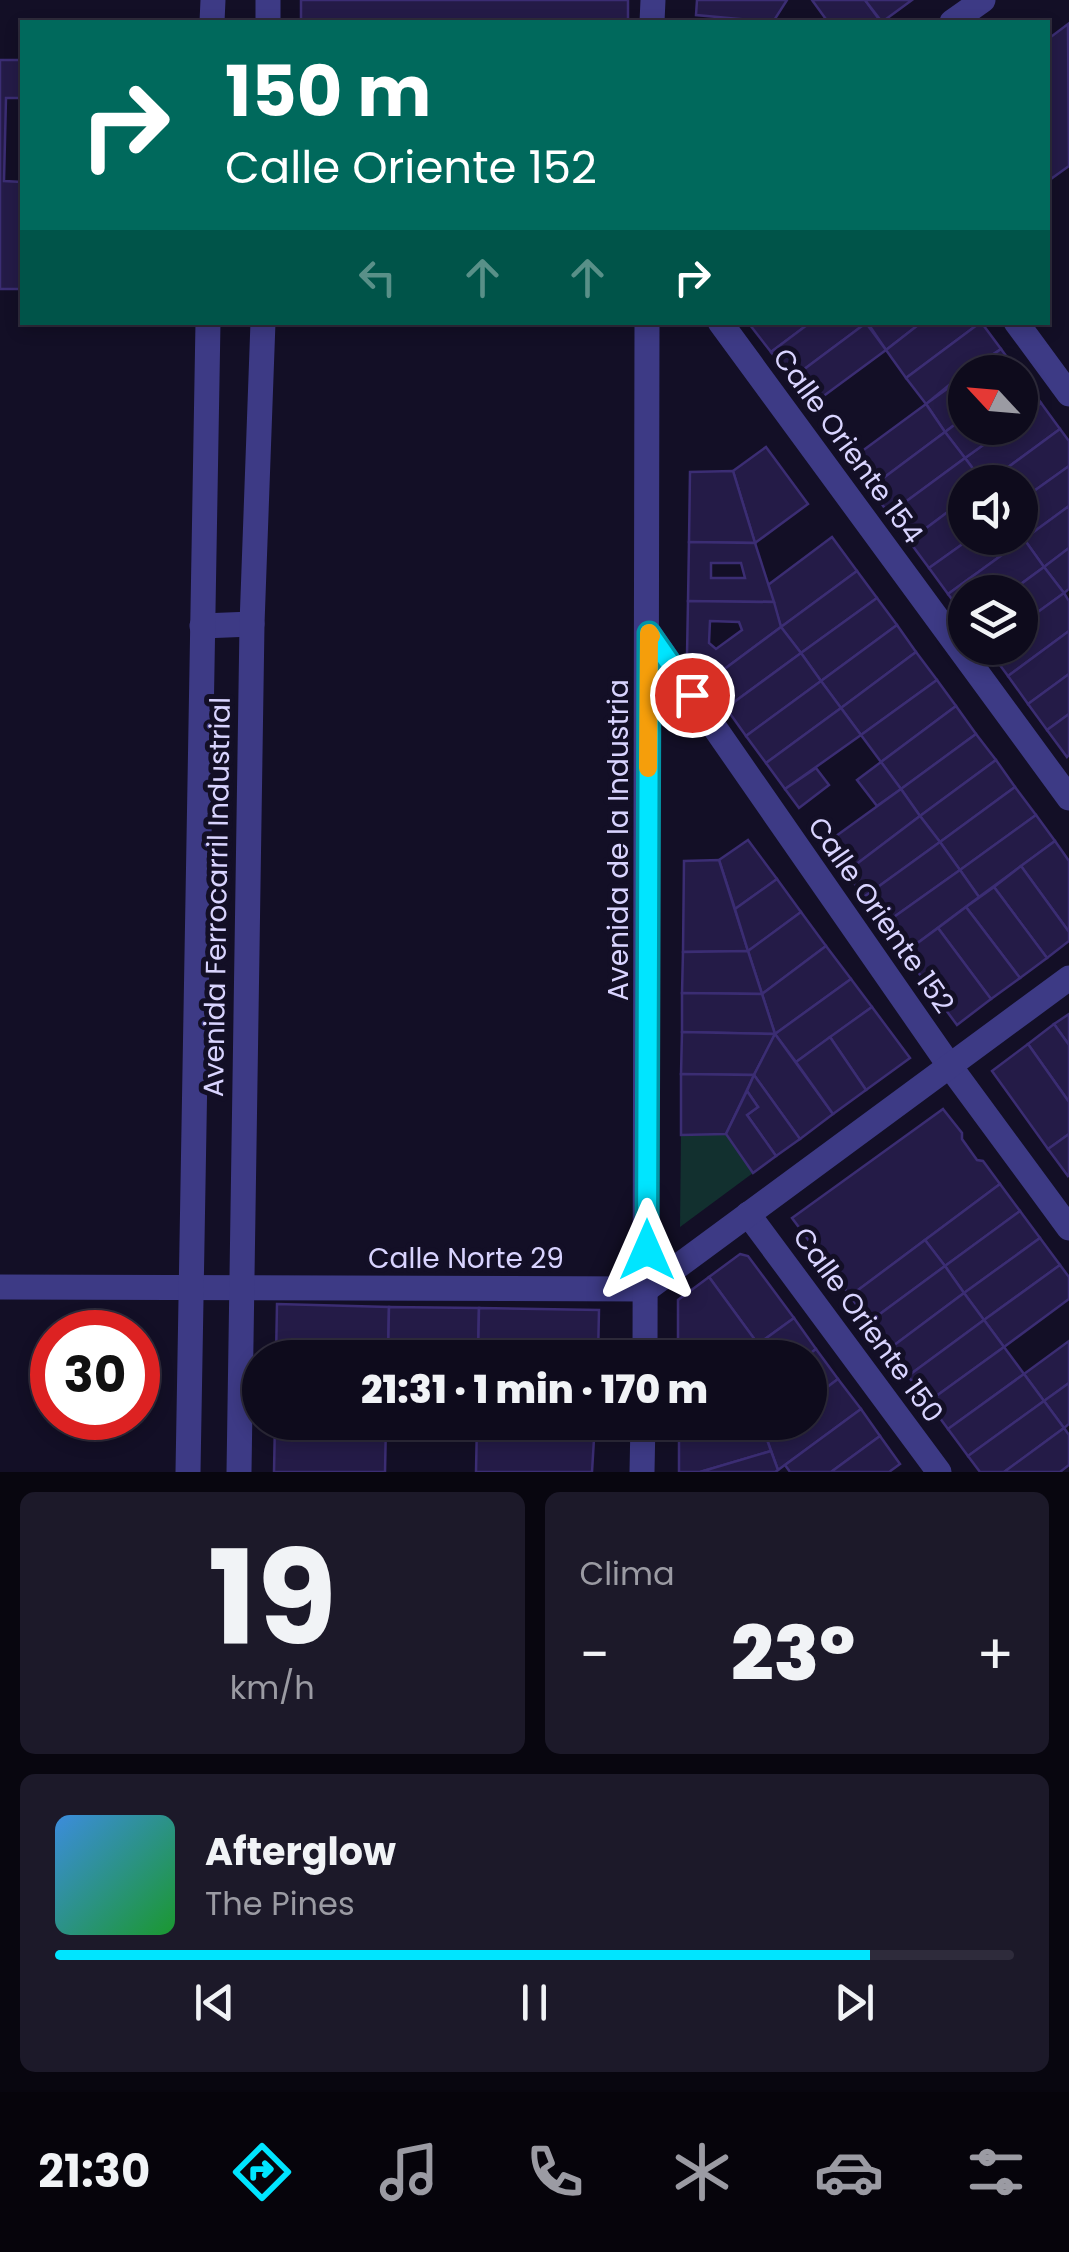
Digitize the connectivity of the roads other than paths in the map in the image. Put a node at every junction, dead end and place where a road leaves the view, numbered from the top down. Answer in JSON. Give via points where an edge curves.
{"nodes":[{"id":1,"x":983,"y":0,"type":"edge"},
{"id":2,"x":955,"y":20,"type":"edge"},
{"id":3,"x":208,"y":325,"type":"edge"},
{"id":4,"x":263,"y":325,"type":"edge"},
{"id":5,"x":647,"y":325,"type":"edge"},
{"id":6,"x":722,"y":325,"type":"edge"},
{"id":7,"x":1018,"y":325,"type":"edge"},
{"id":8,"x":1069,"y":394,"type":"edge"},
{"id":9,"x":252,"y":624,"type":"junction"},
{"id":10,"x":202,"y":626,"type":"junction"},
{"id":11,"x":649,"y":633,"type":"junction"},
{"id":12,"x":1069,"y":798,"type":"edge"},
{"id":13,"x":1069,"y":978,"type":"edge"},
{"id":14,"x":949,"y":1065,"type":"junction"},
{"id":15,"x":748,"y":1214,"type":"junction"},
{"id":16,"x":1069,"y":1228,"type":"edge"},
{"id":17,"x":241,"y":1286,"type":"junction"},
{"id":18,"x":0,"y":1287,"type":"edge"},
{"id":19,"x":189,"y":1287,"type":"junction"},
{"id":20,"x":647,"y":1289,"type":"junction"},
{"id":21,"x":646,"y":1340,"type":"edge"},
{"id":22,"x":643,"y":1440,"type":"edge"},
{"id":23,"x":643,"y":1471,"type":"edge"},
{"id":24,"x":188,"y":1472,"type":"edge"},
{"id":25,"x":239,"y":1472,"type":"edge"},
{"id":26,"x":939,"y":1472,"type":"edge"}],
"edges":[{"from":1,"to":2,"type":"street"},
{"from":3,"to":10,"type":"street","name":"Avenida Ferrocarril Industrial"},
{"from":4,"to":9,"type":"street","name":"Avenida Ferrocarril Industrial"},
{"from":5,"to":11,"type":"street","name":"Avenida de la Industria"},
{"from":6,"to":12,"type":"street","name":"Calle Oriente 154"},
{"from":7,"to":8,"type":"street"},
{"from":9,"to":10,"type":"street"},
{"from":9,"to":17,"type":"street","name":"Avenida Ferrocarril Industrial"},
{"from":10,"to":19,"type":"street","name":"Avenida Ferrocarril Industrial"},
{"from":11,"to":14,"type":"street","name":"Calle Oriente 152"},
{"from":11,"to":20,"type":"street","name":"Avenida de la Industria"},
{"from":13,"to":14,"type":"street"},
{"from":14,"to":15,"type":"street"},
{"from":14,"to":16,"type":"street","name":"Calle Oriente 152"},
{"from":15,"to":20,"type":"street"},
{"from":15,"to":26,"type":"street","name":"Calle Oriente 150"},
{"from":17,"to":19,"type":"street","name":"Calle Norte 29"},
{"from":17,"to":20,"type":"street","name":"Calle Norte 29"},
{"from":17,"to":25,"type":"street","name":"Avenida Ferrocarril Industrial"},
{"from":18,"to":19,"type":"street","name":"Calle Norte 29"},
{"from":19,"to":24,"type":"street","name":"Avenida Ferrocarril Industrial"},
{"from":20,"to":21,"type":"street","name":"Avenida de la Industria"},
{"from":22,"to":23,"type":"street"}]}
